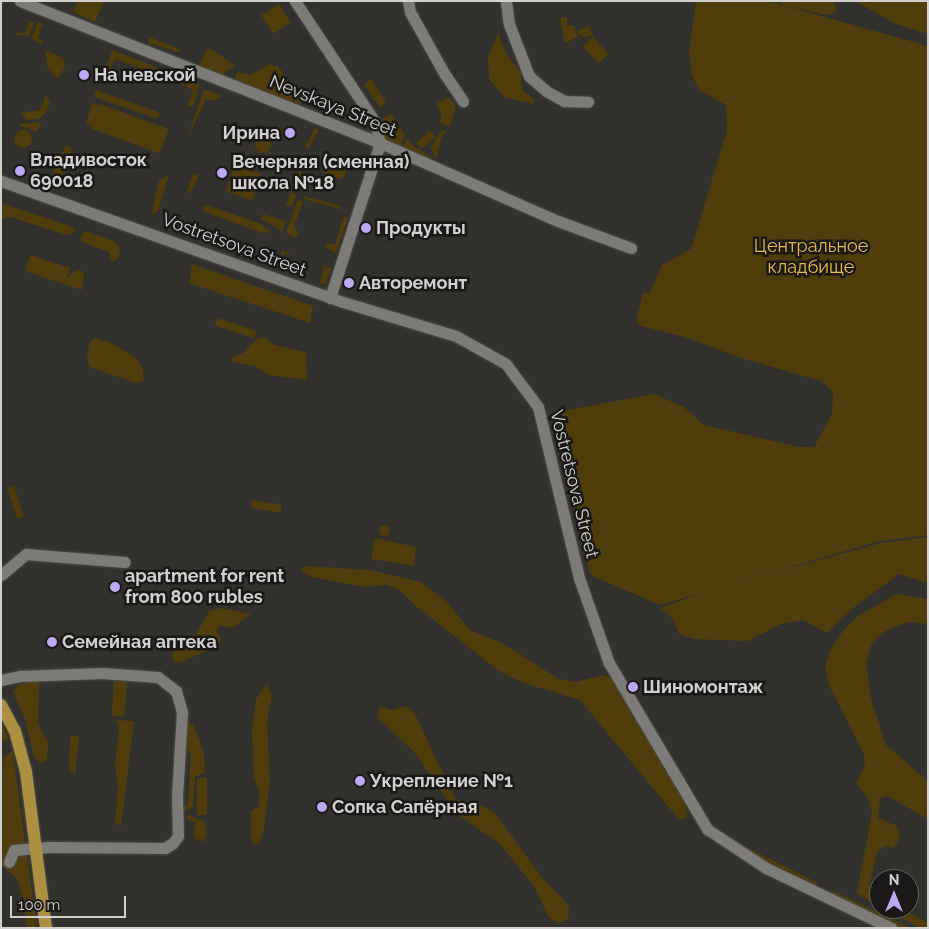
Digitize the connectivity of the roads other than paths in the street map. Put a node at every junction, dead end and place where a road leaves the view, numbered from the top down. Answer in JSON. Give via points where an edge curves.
{"nodes":[{"id":1,"x":20,"y":1,"type":"edge"},
{"id":2,"x":295,"y":1,"type":"edge"},
{"id":3,"x":408,"y":1,"type":"edge"},
{"id":4,"x":506,"y":1,"type":"edge"},
{"id":5,"x":463,"y":101,"type":"dead end"},
{"id":6,"x":588,"y":102,"type":"dead end"},
{"id":7,"x":380,"y":143,"type":"junction"},
{"id":8,"x":1,"y":182,"type":"edge"},
{"id":9,"x":631,"y":248,"type":"dead end"},
{"id":10,"x":330,"y":298,"type":"junction"},
{"id":11,"x":125,"y":562,"type":"dead end"},
{"id":12,"x":1,"y":575,"type":"edge"},
{"id":13,"x":1,"y":680,"type":"edge"},
{"id":14,"x":1,"y":705,"type":"edge"},
{"id":15,"x":37,"y":848,"type":"junction"},
{"id":16,"x":9,"y":862,"type":"dead end"},
{"id":17,"x":46,"y":928,"type":"edge"},
{"id":18,"x":891,"y":928,"type":"edge"}],
"edges":[{"from":1,"to":7,"type":"street","name":"Nevskaya Street"},
{"from":2,"to":7,"type":"street","via":[[375,122]]},
{"from":3,"to":5,"type":"street","via":[[410,12]]},
{"from":4,"to":6,"type":"street","via":[[509,24],[529,76],[564,101]]},
{"from":7,"to":9,"type":"street","name":"Nevskaya Street","via":[[558,221]]},
{"from":7,"to":10,"type":"street"},
{"from":8,"to":10,"type":"street","name":"Vostretsova Street"},
{"from":10,"to":18,"type":"street","name":"Vostretsova Street","via":[[456,336],[494,355],[516,374],[538,407],[579,578],[609,663],[707,829],[766,868]]},
{"from":11,"to":12,"type":"street","via":[[26,554],[18,557]]},
{"from":13,"to":15,"type":"street","via":[[20,676],[115,673],[164,680],[176,691],[182,712],[178,836],[165,848]]},
{"from":14,"to":15,"type":"main road","via":[[20,745]]},
{"from":15,"to":16,"type":"street","via":[[14,850]]},
{"from":15,"to":17,"type":"main road"}]}
